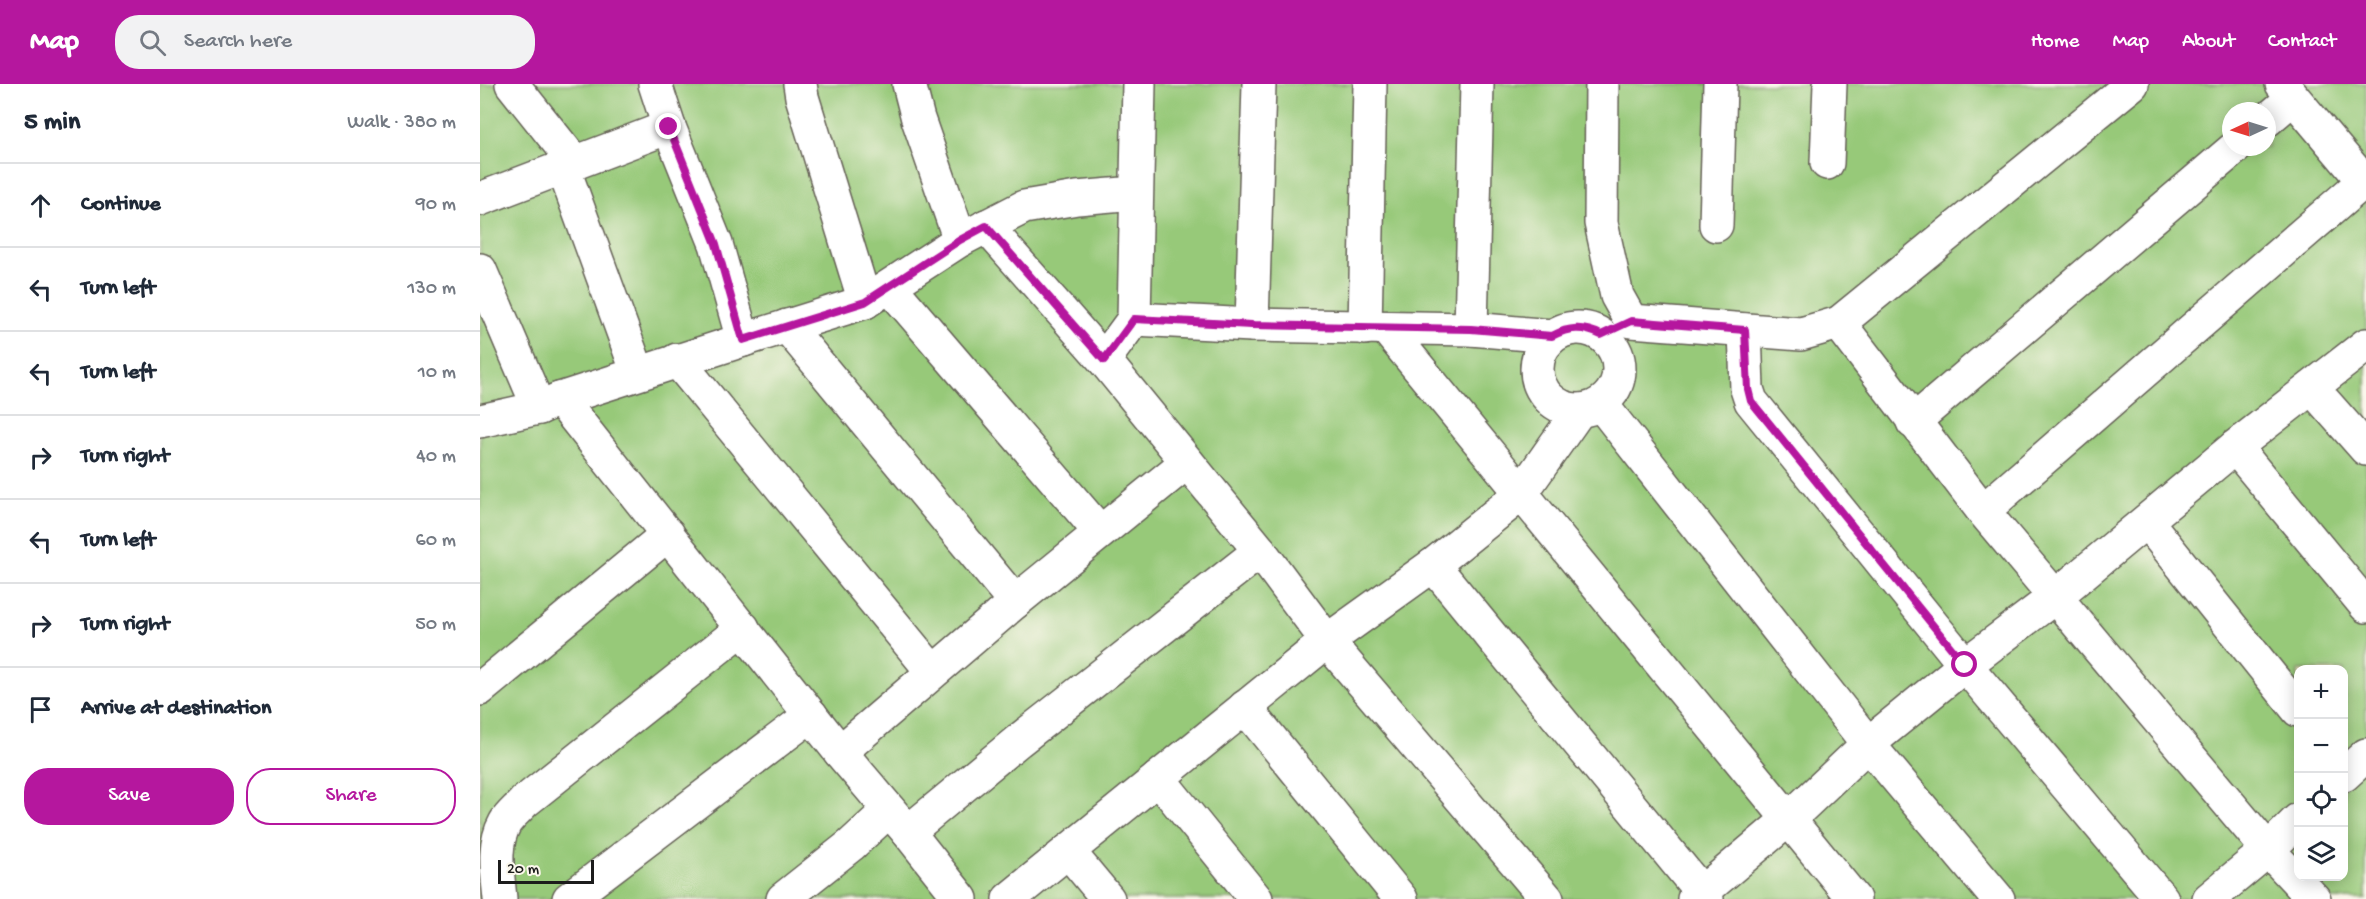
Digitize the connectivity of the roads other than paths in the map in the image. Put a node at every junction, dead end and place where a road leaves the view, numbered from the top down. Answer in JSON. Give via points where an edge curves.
{"nodes":[{"id":1,"x":512,"y":84,"type":"edge"},
{"id":2,"x":655,"y":84,"type":"edge"},
{"id":3,"x":800,"y":84,"type":"edge"},
{"id":4,"x":909,"y":84,"type":"edge"},
{"id":5,"x":1138,"y":84,"type":"edge"},
{"id":6,"x":1259,"y":84,"type":"edge"},
{"id":7,"x":1370,"y":84,"type":"edge"},
{"id":8,"x":1477,"y":84,"type":"edge"},
{"id":9,"x":1602,"y":84,"type":"edge"},
{"id":10,"x":1720,"y":84,"type":"edge"},
{"id":11,"x":1830,"y":84,"type":"edge"},
{"id":12,"x":2132,"y":84,"type":"edge"},
{"id":13,"x":2288,"y":91,"type":"edge"},
{"id":14,"x":2276,"y":108,"type":"edge"},
{"id":15,"x":669,"y":127,"type":"junction"},
{"id":16,"x":2225,"y":156,"type":"edge"},
{"id":17,"x":1827,"y":163,"type":"dead end"},
{"id":18,"x":569,"y":165,"type":"junction"},
{"id":19,"x":2365,"y":183,"type":"edge"},
{"id":20,"x":1136,"y":193,"type":"junction"},
{"id":21,"x":480,"y":199,"type":"edge"},
{"id":22,"x":1716,"y":225,"type":"dead end"},
{"id":23,"x":973,"y":233,"type":"junction"},
{"id":24,"x":480,"y":270,"type":"edge"},
{"id":25,"x":877,"y":294,"type":"junction"},
{"id":26,"x":1134,"y":319,"type":"junction"},
{"id":27,"x":1631,"y":321,"type":"junction"},
{"id":28,"x":1839,"y":323,"type":"junction"},
{"id":29,"x":1252,"y":325,"type":"junction"},
{"id":30,"x":787,"y":326,"type":"junction"},
{"id":31,"x":1375,"y":328,"type":"junction"},
{"id":32,"x":1471,"y":329,"type":"junction"},
{"id":33,"x":1745,"y":330,"type":"junction"},
{"id":34,"x":1601,"y":335,"type":"junction"},
{"id":35,"x":1552,"y":336,"type":"junction"},
{"id":36,"x":743,"y":340,"type":"junction"},
{"id":37,"x":2366,"y":345,"type":"edge"},
{"id":38,"x":676,"y":360,"type":"junction"},
{"id":39,"x":1104,"y":360,"type":"junction"},
{"id":40,"x":638,"y":373,"type":"junction"},
{"id":41,"x":2312,"y":388,"type":"junction"},
{"id":42,"x":549,"y":404,"type":"junction"},
{"id":43,"x":1590,"y":408,"type":"junction"},
{"id":44,"x":480,"y":420,"type":"edge"},
{"id":45,"x":1913,"y":422,"type":"junction"},
{"id":46,"x":2235,"y":447,"type":"junction"},
{"id":47,"x":2366,"y":449,"type":"edge"},
{"id":48,"x":1187,"y":462,"type":"junction"},
{"id":49,"x":1520,"y":495,"type":"junction"},
{"id":50,"x":1983,"y":511,"type":"junction"},
{"id":51,"x":2146,"y":522,"type":"junction"},
{"id":52,"x":1100,"y":532,"type":"junction"},
{"id":53,"x":668,"y":534,"type":"junction"},
{"id":54,"x":1260,"y":550,"type":"junction"},
{"id":55,"x":1433,"y":565,"type":"junction"},
{"id":56,"x":2056,"y":596,"type":"junction"},
{"id":57,"x":1015,"y":602,"type":"junction"},
{"id":58,"x":2366,"y":606,"type":"edge"},
{"id":59,"x":743,"y":628,"type":"junction"},
{"id":60,"x":1327,"y":641,"type":"junction"},
{"id":61,"x":1965,"y":665,"type":"junction"},
{"id":62,"x":932,"y":671,"type":"junction"},
{"id":63,"x":480,"y":689,"type":"edge"},
{"id":64,"x":2294,"y":705,"type":"edge"},
{"id":65,"x":1245,"y":708,"type":"junction"},
{"id":66,"x":811,"y":714,"type":"junction"},
{"id":67,"x":1869,"y":744,"type":"junction"},
{"id":68,"x":840,"y":752,"type":"junction"},
{"id":69,"x":1158,"y":778,"type":"junction"},
{"id":70,"x":1790,"y":818,"type":"junction"},
{"id":71,"x":899,"y":821,"type":"junction"},
{"id":72,"x":2294,"y":824,"type":"edge"},
{"id":73,"x":2268,"y":850,"type":"junction"},
{"id":74,"x":1068,"y":851,"type":"junction"},
{"id":75,"x":788,"y":897,"type":"edge"},
{"id":76,"x":1701,"y":897,"type":"edge"},
{"id":77,"x":500,"y":899,"type":"edge"},
{"id":78,"x":569,"y":899,"type":"edge"},
{"id":79,"x":961,"y":899,"type":"edge"},
{"id":80,"x":1009,"y":899,"type":"edge"},
{"id":81,"x":1108,"y":899,"type":"edge"},
{"id":82,"x":1256,"y":899,"type":"edge"},
{"id":83,"x":1401,"y":899,"type":"edge"},
{"id":84,"x":1547,"y":899,"type":"edge"},
{"id":85,"x":1854,"y":899,"type":"edge"},
{"id":86,"x":1998,"y":899,"type":"edge"},
{"id":87,"x":2162,"y":899,"type":"edge"},
{"id":88,"x":2209,"y":899,"type":"edge"},
{"id":89,"x":2314,"y":899,"type":"edge"}],
"edges":[{"from":1,"to":18,"type":"street"},
{"from":2,"to":15,"type":"street"},
{"from":3,"to":25,"type":"street"},
{"from":4,"to":23,"type":"street","via":[[918,119]]},
{"from":5,"to":20,"type":"street"},
{"from":6,"to":29,"type":"street"},
{"from":7,"to":31,"type":"street"},
{"from":8,"to":32,"type":"street"},
{"from":9,"to":27,"type":"street","via":[[1601,223],[1617,296]]},
{"from":10,"to":22,"type":"street"},
{"from":11,"to":17,"type":"street"},
{"from":12,"to":28,"type":"street"},
{"from":13,"to":14,"type":"street"},
{"from":13,"to":19,"type":"street"},
{"from":15,"to":18,"type":"street"},
{"from":15,"to":36,"type":"street","via":[[716,244]]},
{"from":16,"to":45,"type":"street"},
{"from":18,"to":21,"type":"street"},
{"from":18,"to":40,"type":"street"},
{"from":19,"to":50,"type":"street"},
{"from":20,"to":23,"type":"street","via":[[1024,207]]},
{"from":20,"to":26,"type":"street"},
{"from":23,"to":25,"type":"street"},
{"from":23,"to":39,"type":"street"},
{"from":24,"to":42,"type":"street"},
{"from":25,"to":30,"type":"street"},
{"from":25,"to":52,"type":"street"},
{"from":26,"to":29,"type":"street"},
{"from":26,"to":39,"type":"street"},
{"from":27,"to":33,"type":"street"},
{"from":27,"to":34,"type":"street"},
{"from":28,"to":33,"type":"street","via":[[1801,334]]},
{"from":28,"to":45,"type":"street"},
{"from":29,"to":31,"type":"street"},
{"from":30,"to":36,"type":"street"},
{"from":30,"to":57,"type":"street"},
{"from":31,"to":32,"type":"street"},
{"from":31,"to":49,"type":"street"},
{"from":32,"to":35,"type":"street"},
{"from":33,"to":61,"type":"street","via":[[1751,401]]},
{"from":34,"to":35,"type":"street","via":[[1576,328]]},
{"from":34,"to":43,"type":"street","via":[[1617,356],[1617,383],[1611,394]]},
{"from":35,"to":43,"type":"street","via":[[1537,362],[1542,391],[1564,409]]},
{"from":36,"to":38,"type":"street"},
{"from":37,"to":41,"type":"street"},
{"from":38,"to":40,"type":"street"},
{"from":38,"to":62,"type":"street"},
{"from":39,"to":48,"type":"street"},
{"from":40,"to":42,"type":"street"},
{"from":41,"to":46,"type":"street"},
{"from":41,"to":47,"type":"street"},
{"from":42,"to":44,"type":"street"},
{"from":42,"to":53,"type":"street"},
{"from":43,"to":49,"type":"street"},
{"from":43,"to":67,"type":"street"},
{"from":45,"to":50,"type":"street"},
{"from":46,"to":51,"type":"street"},
{"from":46,"to":58,"type":"street"},
{"from":48,"to":52,"type":"street"},
{"from":48,"to":54,"type":"street"},
{"from":49,"to":55,"type":"street"},
{"from":49,"to":70,"type":"street"},
{"from":50,"to":56,"type":"street"},
{"from":51,"to":56,"type":"street"},
{"from":51,"to":64,"type":"street"},
{"from":52,"to":57,"type":"street"},
{"from":53,"to":59,"type":"street"},
{"from":53,"to":63,"type":"street"},
{"from":54,"to":60,"type":"street"},
{"from":54,"to":71,"type":"street","via":[[1018,741]]},
{"from":55,"to":60,"type":"street"},
{"from":55,"to":76,"type":"street"},
{"from":56,"to":61,"type":"street"},
{"from":56,"to":73,"type":"street"},
{"from":57,"to":62,"type":"street"},
{"from":59,"to":66,"type":"street"},
{"from":59,"to":77,"type":"street","via":[[506,821],[498,838]]},
{"from":60,"to":65,"type":"street"},
{"from":60,"to":84,"type":"street"},
{"from":61,"to":67,"type":"street"},
{"from":61,"to":87,"type":"street"},
{"from":62,"to":68,"type":"street"},
{"from":65,"to":69,"type":"street"},
{"from":65,"to":83,"type":"street"},
{"from":66,"to":68,"type":"street"},
{"from":66,"to":78,"type":"street"},
{"from":67,"to":70,"type":"street"},
{"from":67,"to":86,"type":"street"},
{"from":68,"to":71,"type":"street"},
{"from":69,"to":74,"type":"street"},
{"from":69,"to":82,"type":"street"},
{"from":70,"to":76,"type":"street"},
{"from":70,"to":85,"type":"street"},
{"from":71,"to":75,"type":"street","via":[[851,845]]},
{"from":71,"to":79,"type":"street"},
{"from":72,"to":73,"type":"street"},
{"from":73,"to":88,"type":"street"},
{"from":73,"to":89,"type":"street"},
{"from":74,"to":80,"type":"street"},
{"from":74,"to":81,"type":"street"}]}
